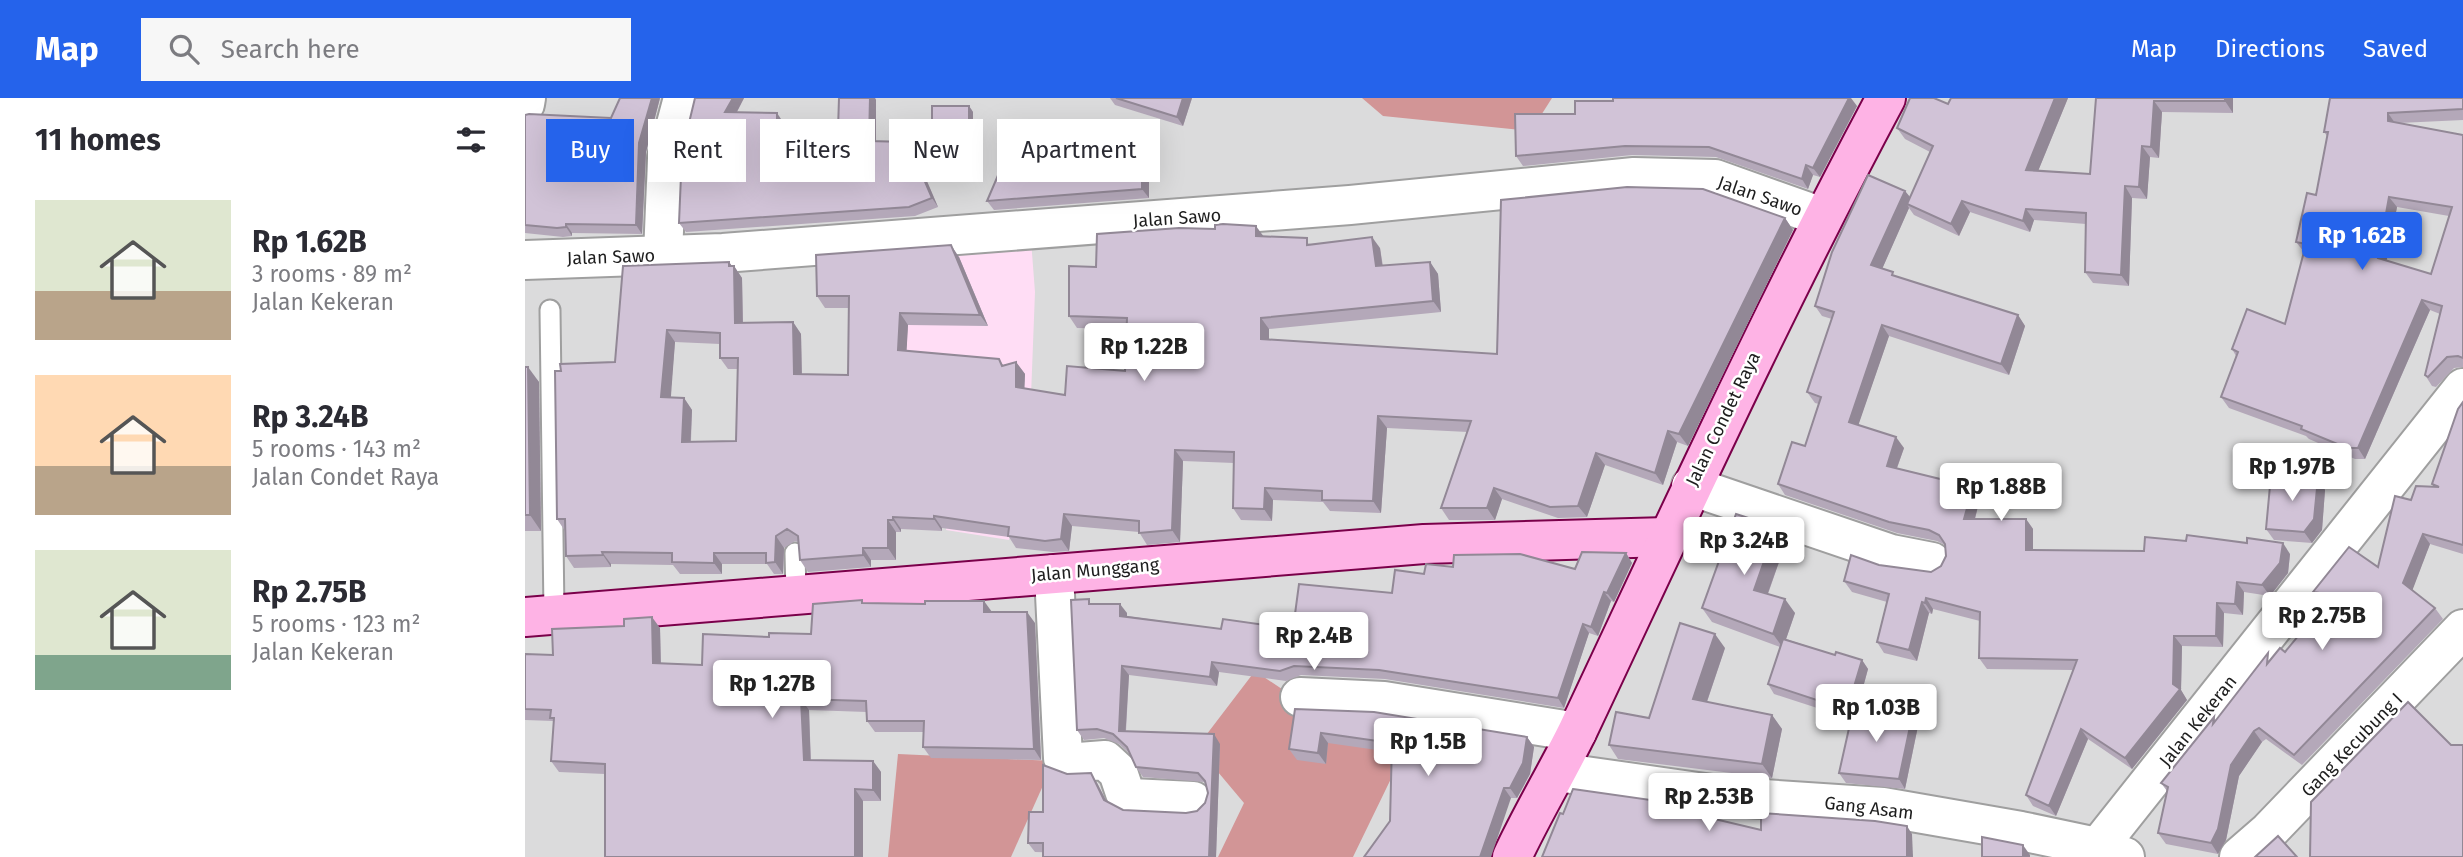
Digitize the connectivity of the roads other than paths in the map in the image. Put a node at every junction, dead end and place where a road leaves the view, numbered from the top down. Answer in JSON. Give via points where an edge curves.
{"nodes":[{"id":1,"x":526,"y":98,"type":"edge"},
{"id":2,"x":683,"y":98,"type":"edge"},
{"id":3,"x":1886,"y":98,"type":"edge"},
{"id":4,"x":525,"y":104,"type":"edge"},
{"id":5,"x":1822,"y":217,"type":"junction"},
{"id":6,"x":663,"y":255,"type":"junction"},
{"id":7,"x":525,"y":260,"type":"edge"},
{"id":8,"x":550,"y":310,"type":"dead end"},
{"id":9,"x":2463,"y":388,"type":"edge"},
{"id":10,"x":1691,"y":486,"type":"junction"},
{"id":11,"x":1667,"y":537,"type":"junction"},
{"id":12,"x":795,"y":553,"type":"edge"},
{"id":13,"x":1932,"y":562,"type":"dead end"},
{"id":14,"x":1054,"y":574,"type":"junction"},
{"id":15,"x":796,"y":594,"type":"junction"},
{"id":16,"x":540,"y":615,"type":"edge"},
{"id":17,"x":2463,"y":629,"type":"edge"},
{"id":18,"x":1300,"y":697,"type":"dead end"},
{"id":19,"x":1577,"y":732,"type":"junction"},
{"id":20,"x":1556,"y":772,"type":"junction"},
{"id":21,"x":1193,"y":801,"type":"dead end"},
{"id":22,"x":2104,"y":854,"type":"edge"},
{"id":23,"x":1512,"y":857,"type":"edge"},
{"id":24,"x":2239,"y":857,"type":"edge"}],
"edges":[{"from":1,"to":4,"type":"street"},
{"from":2,"to":6,"type":"street","via":[[664,183]]},
{"from":3,"to":5,"type":"street","name":"Jalan Condet Raya"},
{"from":5,"to":6,"type":"street","name":"Jalan Sawo","via":[[1715,179],[1634,177],[1350,205]]},
{"from":5,"to":10,"type":"street","name":"Jalan Condet Raya"},
{"from":6,"to":7,"type":"street","name":"Jalan Sawo"},
{"from":8,"to":16,"type":"lane"},
{"from":9,"to":22,"type":"street","name":"Jalan Kekeran"},
{"from":10,"to":11,"type":"street","name":"Jalan Condet Raya"},
{"from":10,"to":13,"type":"street","via":[[1891,554]]},
{"from":11,"to":14,"type":"street","name":"Jalan Munggang","via":[[1423,544]]},
{"from":11,"to":19,"type":"street","name":"Jalan Condet Raya"},
{"from":12,"to":15,"type":"lane"},
{"from":14,"to":15,"type":"street","name":"Jalan Munggang"},
{"from":14,"to":21,"type":"street","via":[[1063,758],[1105,760],[1118,772],[1131,798]]},
{"from":15,"to":16,"type":"street","name":"Jalan Munggang"},
{"from":17,"to":24,"type":"street","name":"Gang Kecubung I"},
{"from":18,"to":19,"type":"street","via":[[1384,701]]},
{"from":19,"to":20,"type":"street","name":"Jalan Condet Raya"},
{"from":20,"to":22,"type":"street","name":"Gang Asam","via":[[1733,797],[1883,807]]},
{"from":20,"to":23,"type":"street","name":"Jalan Condet Raya"}]}
